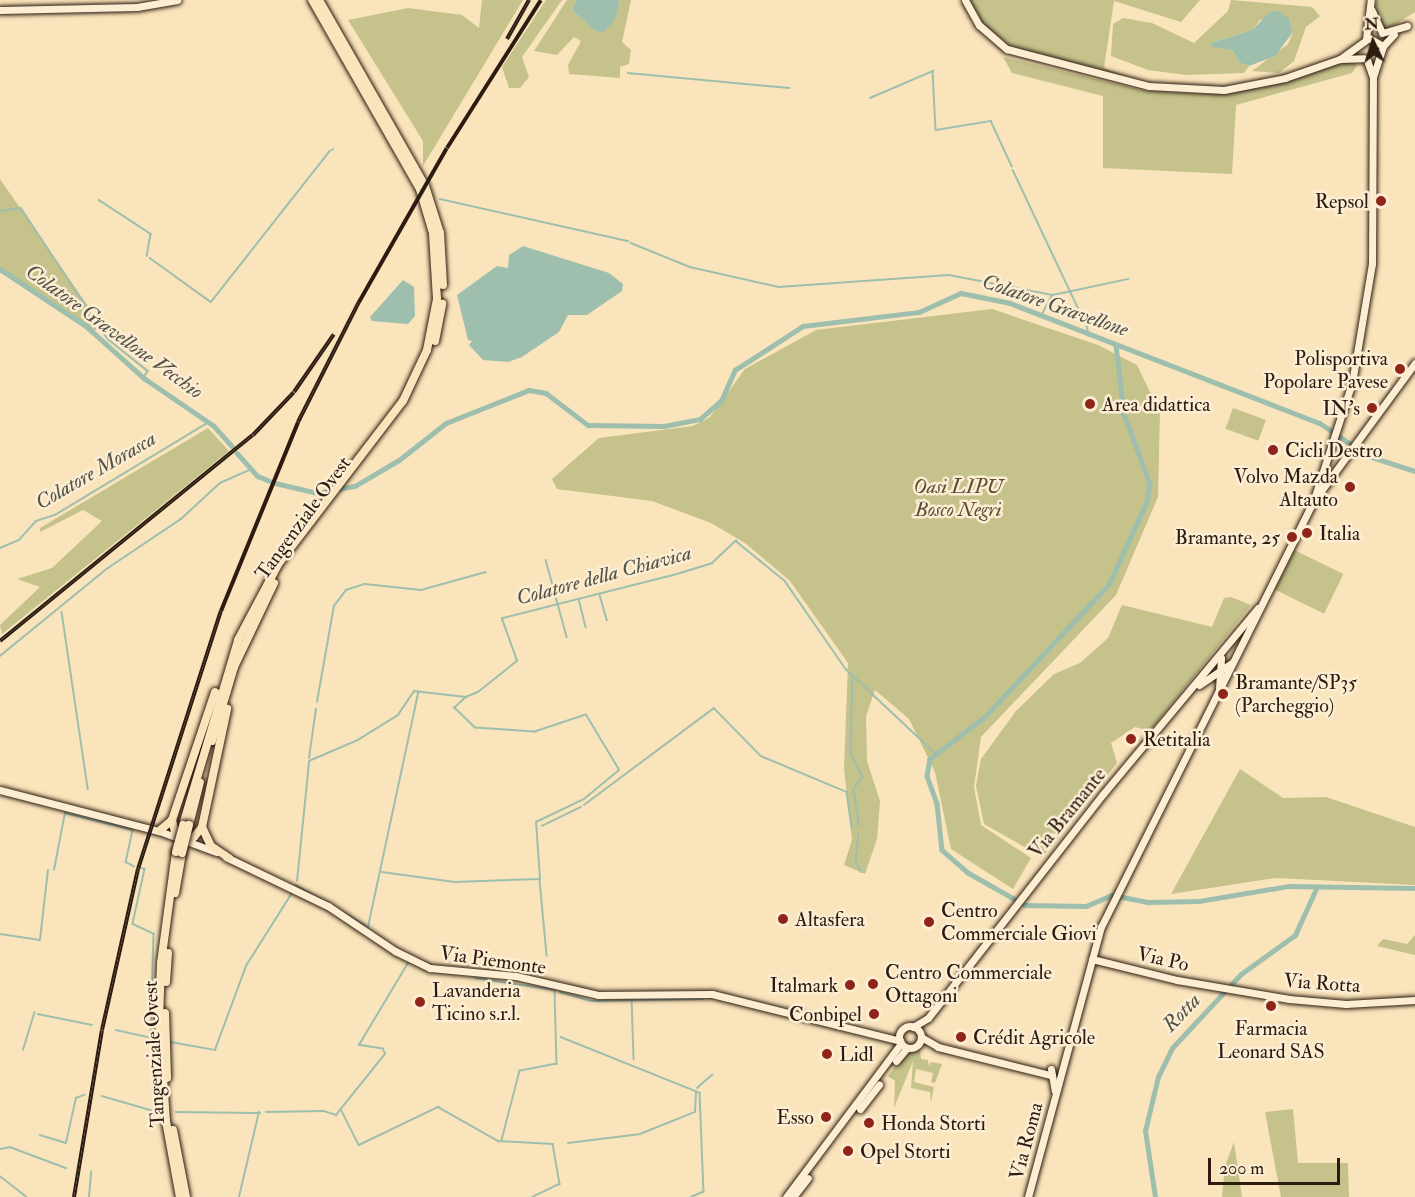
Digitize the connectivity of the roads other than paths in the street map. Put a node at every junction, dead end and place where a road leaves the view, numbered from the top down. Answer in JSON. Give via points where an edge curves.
{"nodes":[{"id":1,"x":177,"y":0,"type":"edge"},
{"id":2,"x":312,"y":0,"type":"edge"},
{"id":3,"x":319,"y":0,"type":"edge"},
{"id":4,"x":965,"y":0,"type":"edge"},
{"id":5,"x":1371,"y":0,"type":"edge"},
{"id":6,"x":1371,"y":9,"type":"junction"},
{"id":7,"x":0,"y":10,"type":"edge"},
{"id":8,"x":1415,"y":20,"type":"edge"},
{"id":9,"x":1371,"y":23,"type":"junction"},
{"id":10,"x":1407,"y":26,"type":"junction"},
{"id":11,"x":1363,"y":42,"type":"junction"},
{"id":12,"x":1379,"y":42,"type":"junction"},
{"id":13,"x":1340,"y":59,"type":"junction"},
{"id":14,"x":1365,"y":59,"type":"junction"},
{"id":15,"x":1377,"y":60,"type":"junction"},
{"id":16,"x":1373,"y":77,"type":"junction"},
{"id":17,"x":1415,"y":363,"type":"edge"},
{"id":18,"x":1330,"y":455,"type":"junction"},
{"id":19,"x":1348,"y":457,"type":"junction"},
{"id":20,"x":350,"y":475,"type":"junction"},
{"id":21,"x":1313,"y":502,"type":"junction"},
{"id":22,"x":1267,"y":596,"type":"junction"},
{"id":23,"x":242,"y":640,"type":"junction"},
{"id":24,"x":1230,"y":644,"type":"junction"},
{"id":25,"x":1237,"y":657,"type":"junction"},
{"id":26,"x":1219,"y":673,"type":"junction"},
{"id":27,"x":1193,"y":688,"type":"junction"},
{"id":28,"x":1214,"y":702,"type":"junction"},
{"id":29,"x":0,"y":790,"type":"edge"},
{"id":30,"x":172,"y":820,"type":"junction"},
{"id":31,"x":202,"y":827,"type":"junction"},
{"id":32,"x":159,"y":831,"type":"junction"},
{"id":33,"x":180,"y":838,"type":"junction"},
{"id":34,"x":229,"y":858,"type":"junction"},
{"id":35,"x":1092,"y":958,"type":"junction"},
{"id":36,"x":1227,"y":989,"type":"joint"},
{"id":37,"x":1415,"y":1000,"type":"edge"},
{"id":38,"x":928,"y":1018,"type":"junction"},
{"id":39,"x":913,"y":1027,"type":"junction"},
{"id":40,"x":903,"y":1030,"type":"junction"},
{"id":41,"x":882,"y":1035,"type":"junction"},
{"id":42,"x":921,"y":1035,"type":"junction"},
{"id":43,"x":163,"y":1040,"type":"junction"},
{"id":44,"x":903,"y":1044,"type":"junction"},
{"id":45,"x":917,"y":1046,"type":"junction"},
{"id":46,"x":938,"y":1047,"type":"junction"},
{"id":47,"x":1054,"y":1073,"type":"junction"},
{"id":48,"x":180,"y":1197,"type":"edge"},
{"id":49,"x":186,"y":1197,"type":"edge"},
{"id":50,"x":786,"y":1197,"type":"edge"},
{"id":51,"x":793,"y":1197,"type":"edge"},
{"id":52,"x":1028,"y":1197,"type":"edge"}],
"edges":[{"from":1,"to":7,"type":"street","via":[[145,7]]},
{"from":2,"to":20,"type":"highway","name":"Tangenziale Ovest","via":[[417,183],[429,216],[437,263],[437,298],[420,367],[403,401]]},
{"from":3,"to":20,"type":"highway","name":"Tangenziale Ovest","via":[[425,186],[444,265],[440,318],[425,369],[395,421]]},
{"from":4,"to":13,"type":"street","via":[[995,41],[1022,56],[1149,86],[1224,90],[1285,78]]},
{"from":5,"to":6,"type":"street"},
{"from":6,"to":9,"type":"street"},
{"from":6,"to":10,"type":"street","via":[[1382,33]]},
{"from":8,"to":10,"type":"street"},
{"from":9,"to":11,"type":"street"},
{"from":9,"to":12,"type":"street"},
{"from":10,"to":12,"type":"street"},
{"from":11,"to":12,"type":"street"},
{"from":11,"to":13,"type":"street"},
{"from":11,"to":14,"type":"street"},
{"from":12,"to":15,"type":"street"},
{"from":13,"to":14,"type":"street"},
{"from":14,"to":15,"type":"street"},
{"from":14,"to":16,"type":"street"},
{"from":15,"to":16,"type":"street"},
{"from":16,"to":18,"type":"street","name":"Via Bramante","via":[[1372,264],[1354,377]]},
{"from":17,"to":19,"type":"street","name":"Via Bramante"},
{"from":18,"to":19,"type":"street"},
{"from":18,"to":21,"type":"street","name":"Via Bramante"},
{"from":19,"to":21,"type":"street","name":"Via Bramante"},
{"from":20,"to":23,"type":"highway","name":"Tangenziale Ovest","via":[[279,563]]},
{"from":21,"to":22,"type":"street","name":"Via Bramante"},
{"from":22,"to":24,"type":"street","name":"Via Bramante"},
{"from":22,"to":25,"type":"street","name":"Via Bramante"},
{"from":23,"to":30,"type":"highway"},
{"from":23,"to":31,"type":"highway"},
{"from":23,"to":43,"type":"highway","name":"Tangenziale Ovest","bridge":true,"via":[[179,853],[161,963]]},
{"from":24,"to":26,"type":"street","name":"Via Bramante","via":[[1220,659]]},
{"from":24,"to":27,"type":"street","name":"Via Bramante"},
{"from":25,"to":26,"type":"street","name":"Via Bramante"},
{"from":25,"to":28,"type":"street","name":"Via Bramante"},
{"from":26,"to":27,"type":"street","name":"Via Bramante"},
{"from":26,"to":28,"type":"street","name":"Via Bramante"},
{"from":27,"to":38,"type":"street","name":"Via Bramante","via":[[1020,897]]},
{"from":28,"to":35,"type":"street","name":"Via Bramante","via":[[1112,904]]},
{"from":29,"to":32,"type":"street","name":"Via Piemonte"},
{"from":30,"to":32,"type":"highway"},
{"from":30,"to":33,"type":"highway"},
{"from":31,"to":33,"type":"highway","via":[[194,837]]},
{"from":31,"to":34,"type":"highway","via":[[211,846]]},
{"from":32,"to":33,"type":"street","name":"Via Piemonte"},
{"from":33,"to":34,"type":"street","name":"Via Piemonte"},
{"from":34,"to":41,"type":"street","name":"Via Piemonte","via":[[328,906],[408,959],[430,968],[516,976],[598,995],[712,994]]},
{"from":35,"to":36,"type":"street","name":"Via Po"},
{"from":35,"to":47,"type":"street","via":[[1065,1059]]},
{"from":36,"to":37,"type":"street","name":"Via Rotta","via":[[1332,1003]]},
{"from":38,"to":39,"type":"street","name":"Via Piemonte"},
{"from":38,"to":42,"type":"street"},
{"from":39,"to":40,"type":"street","name":"Via Piemonte"},
{"from":39,"to":42,"type":"street"},
{"from":40,"to":41,"type":"street","name":"Via Piemonte"},
{"from":40,"to":44,"type":"street"},
{"from":41,"to":44,"type":"street","name":"Via Piemonte"},
{"from":42,"to":45,"type":"street"},
{"from":42,"to":46,"type":"street"},
{"from":43,"to":48,"type":"highway","via":[[168,1131]]},
{"from":43,"to":49,"type":"highway","name":"Tangenziale Ovest","via":[[171,1120]]},
{"from":44,"to":45,"type":"street"},
{"from":44,"to":50,"type":"street"},
{"from":44,"to":51,"type":"street"},
{"from":45,"to":46,"type":"street"},
{"from":46,"to":47,"type":"street"},
{"from":47,"to":52,"type":"street","name":"Via Roma","via":[[1055,1093]]}]}
